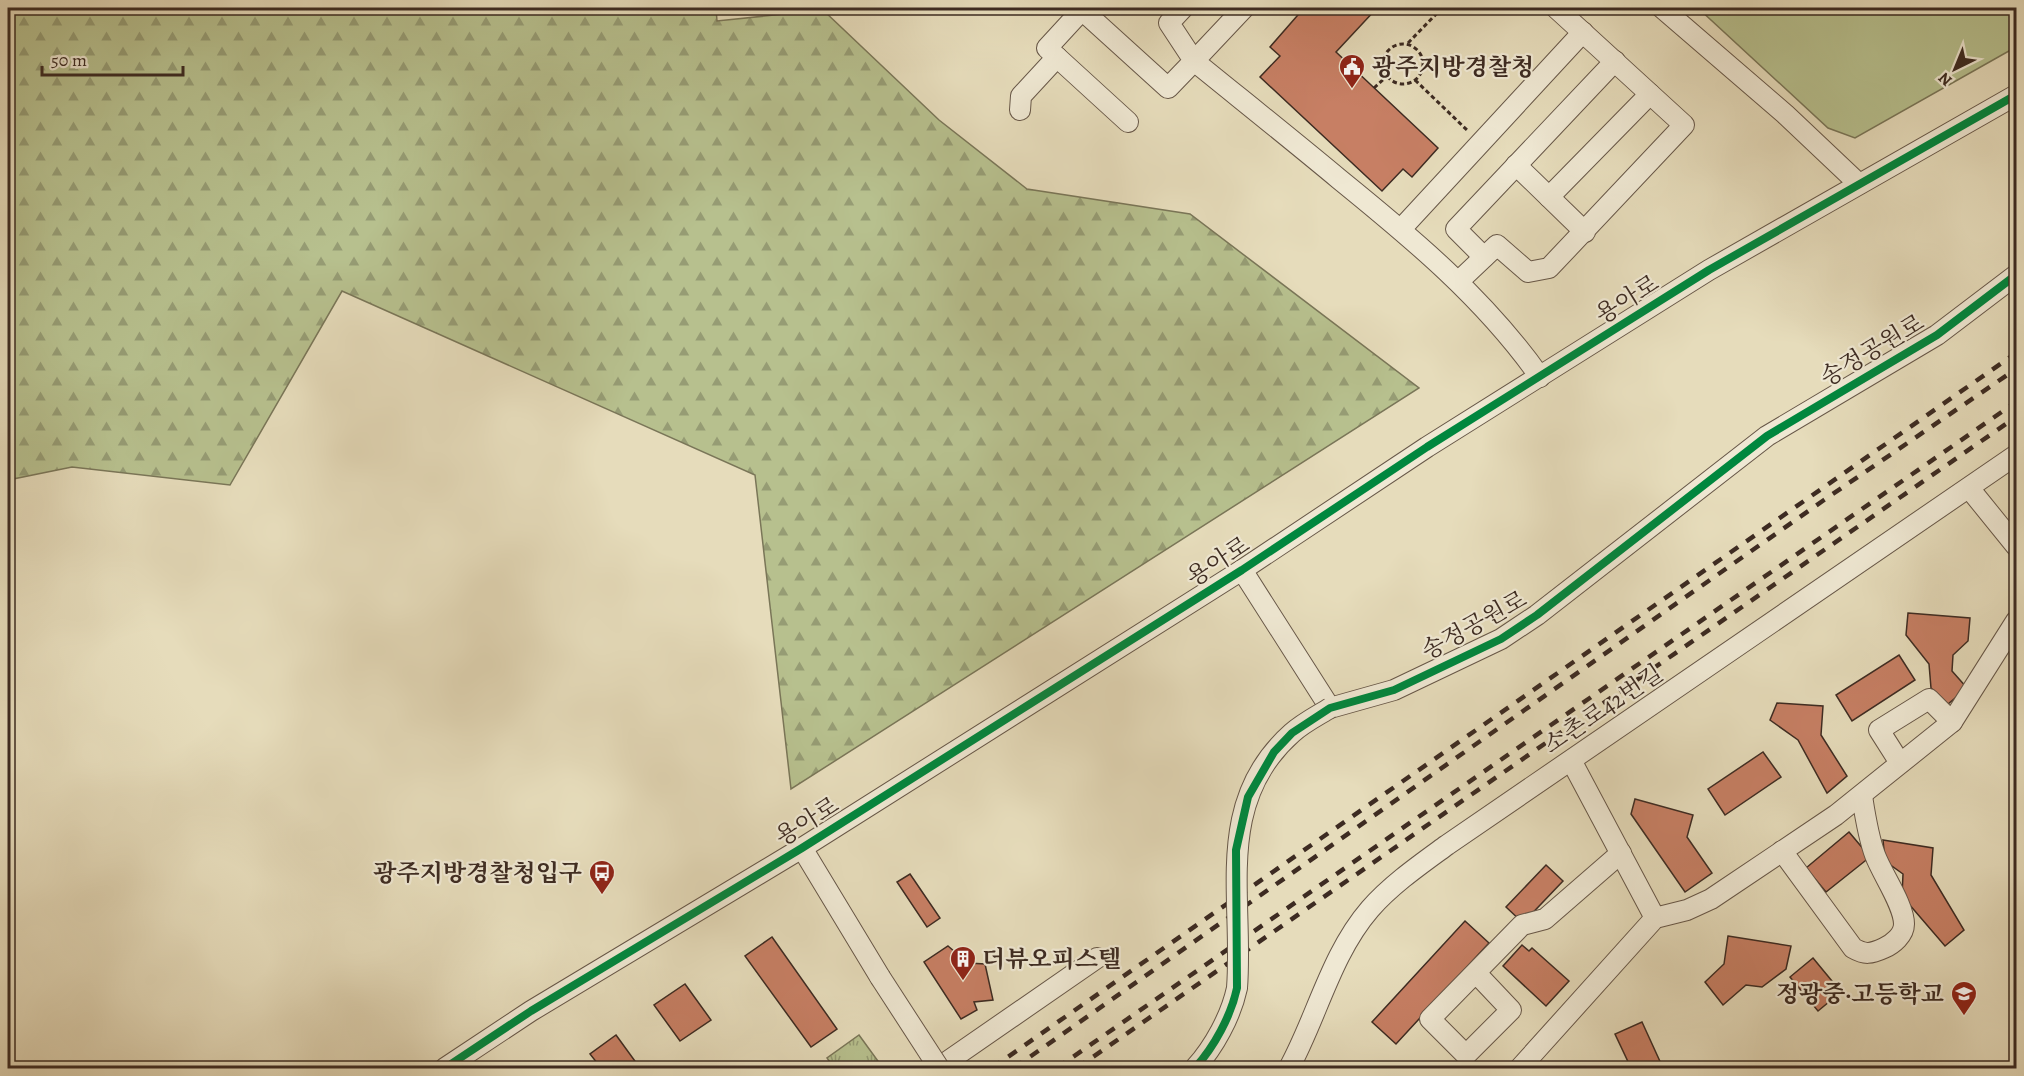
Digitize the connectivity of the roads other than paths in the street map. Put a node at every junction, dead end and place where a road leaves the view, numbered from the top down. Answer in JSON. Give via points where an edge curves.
{"nodes":[{"id":1,"x":1183,"y":8,"type":"edge"},
{"id":2,"x":1244,"y":8,"type":"edge"},
{"id":3,"x":1556,"y":8,"type":"edge"},
{"id":4,"x":1662,"y":8,"type":"edge"},
{"id":5,"x":1582,"y":32,"type":"junction"},
{"id":6,"x":1057,"y":57,"type":"junction"},
{"id":7,"x":1194,"y":61,"type":"junction"},
{"id":8,"x":1615,"y":61,"type":"junction"},
{"id":9,"x":1650,"y":94,"type":"junction"},
{"id":10,"x":2016,"y":94,"type":"edge"},
{"id":11,"x":1020,"y":110,"type":"dead end"},
{"id":12,"x":1128,"y":122,"type":"dead end"},
{"id":13,"x":1516,"y":165,"type":"junction"},
{"id":14,"x":1859,"y":184,"type":"junction"},
{"id":15,"x":1549,"y":197,"type":"junction"},
{"id":16,"x":1401,"y":229,"type":"junction"},
{"id":17,"x":1585,"y":232,"type":"junction"},
{"id":18,"x":1484,"y":257,"type":"junction"},
{"id":19,"x":2016,"y":275,"type":"edge"},
{"id":20,"x":1459,"y":281,"type":"junction"},
{"id":21,"x":1540,"y":377,"type":"junction"},
{"id":22,"x":2016,"y":455,"type":"edge"},
{"id":23,"x":1970,"y":488,"type":"junction"},
{"id":24,"x":2016,"y":546,"type":"edge"},
{"id":25,"x":1242,"y":570,"type":"junction"},
{"id":26,"x":2016,"y":621,"type":"edge"},
{"id":27,"x":1330,"y":708,"type":"junction"},
{"id":28,"x":1952,"y":722,"type":"junction"},
{"id":29,"x":1572,"y":762,"type":"junction"},
{"id":30,"x":1900,"y":763,"type":"junction"},
{"id":31,"x":1862,"y":796,"type":"junction"},
{"id":32,"x":801,"y":848,"type":"junction"},
{"id":33,"x":1782,"y":850,"type":"junction"},
{"id":34,"x":1621,"y":852,"type":"junction"},
{"id":35,"x":1655,"y":918,"type":"junction"},
{"id":36,"x":1097,"y":958,"type":"dead end"},
{"id":37,"x":1476,"y":973,"type":"dead end"},
{"id":38,"x":445,"y":1068,"type":"edge"},
{"id":39,"x":938,"y":1068,"type":"edge"},
{"id":40,"x":1195,"y":1068,"type":"edge"},
{"id":41,"x":1289,"y":1068,"type":"edge"},
{"id":42,"x":1520,"y":1068,"type":"edge"}],
"edges":[{"from":1,"to":7,"type":"street","via":[[1169,23]]},
{"from":2,"to":7,"type":"street"},
{"from":3,"to":5,"type":"street"},
{"from":4,"to":14,"type":"street"},
{"from":5,"to":8,"type":"street"},
{"from":5,"to":16,"type":"street"},
{"from":6,"to":7,"type":"street","via":[[1047,48],[1082,10],[1168,88]]},
{"from":6,"to":11,"type":"street","via":[[1021,96]]},
{"from":6,"to":12,"type":"street"},
{"from":7,"to":16,"type":"street"},
{"from":8,"to":9,"type":"street"},
{"from":8,"to":13,"type":"street"},
{"from":9,"to":15,"type":"street"},
{"from":9,"to":17,"type":"street","via":[[1684,125]]},
{"from":10,"to":14,"type":"street","name":"용아로"},
{"from":13,"to":15,"type":"street"},
{"from":13,"to":18,"type":"street","via":[[1456,229]]},
{"from":14,"to":21,"type":"street","name":"용아로","via":[[1709,270]]},
{"from":15,"to":17,"type":"street"},
{"from":16,"to":20,"type":"street"},
{"from":17,"to":18,"type":"street","via":[[1549,268],[1528,272],[1497,244]]},
{"from":18,"to":20,"type":"street"},
{"from":19,"to":27,"type":"street","name":"송정공원로","via":[[1937,335],[1767,436],[1501,639],[1394,690]]},
{"from":20,"to":21,"type":"street","via":[[1512,337]]},
{"from":21,"to":25,"type":"street","name":"용아로"},
{"from":22,"to":23,"type":"street","name":"소촌로42번길"},
{"from":23,"to":24,"type":"street"},
{"from":23,"to":29,"type":"street","name":"소촌로42번길"},
{"from":25,"to":27,"type":"street"},
{"from":25,"to":32,"type":"street","name":"용아로"},
{"from":26,"to":28,"type":"street"},
{"from":27,"to":40,"type":"street","name":"송정공원로","bridge":true,"via":[[1292,732],[1274,752],[1248,797],[1236,850],[1237,988],[1234,1003],[1216,1038]]},
{"from":28,"to":30,"type":"street"},
{"from":28,"to":30,"type":"street","via":[[1929,699],[1879,730]]},
{"from":29,"to":34,"type":"street"},
{"from":29,"to":41,"type":"street","name":"소촌로42번길","via":[[1447,844],[1370,910],[1336,964]]},
{"from":30,"to":31,"type":"street"},
{"from":31,"to":33,"type":"street"},
{"from":31,"to":33,"type":"street","via":[[1875,855],[1904,926],[1900,936],[1887,946],[1863,954],[1854,948]]},
{"from":32,"to":38,"type":"street","name":"용아로","via":[[531,1011]]},
{"from":32,"to":39,"type":"street","bridge":true},
{"from":33,"to":35,"type":"street","via":[[1711,899]]},
{"from":34,"to":35,"type":"street"},
{"from":34,"to":37,"type":"street","via":[[1545,919],[1522,925]]},
{"from":35,"to":42,"type":"street"},
{"from":36,"to":39,"type":"street"}]}
